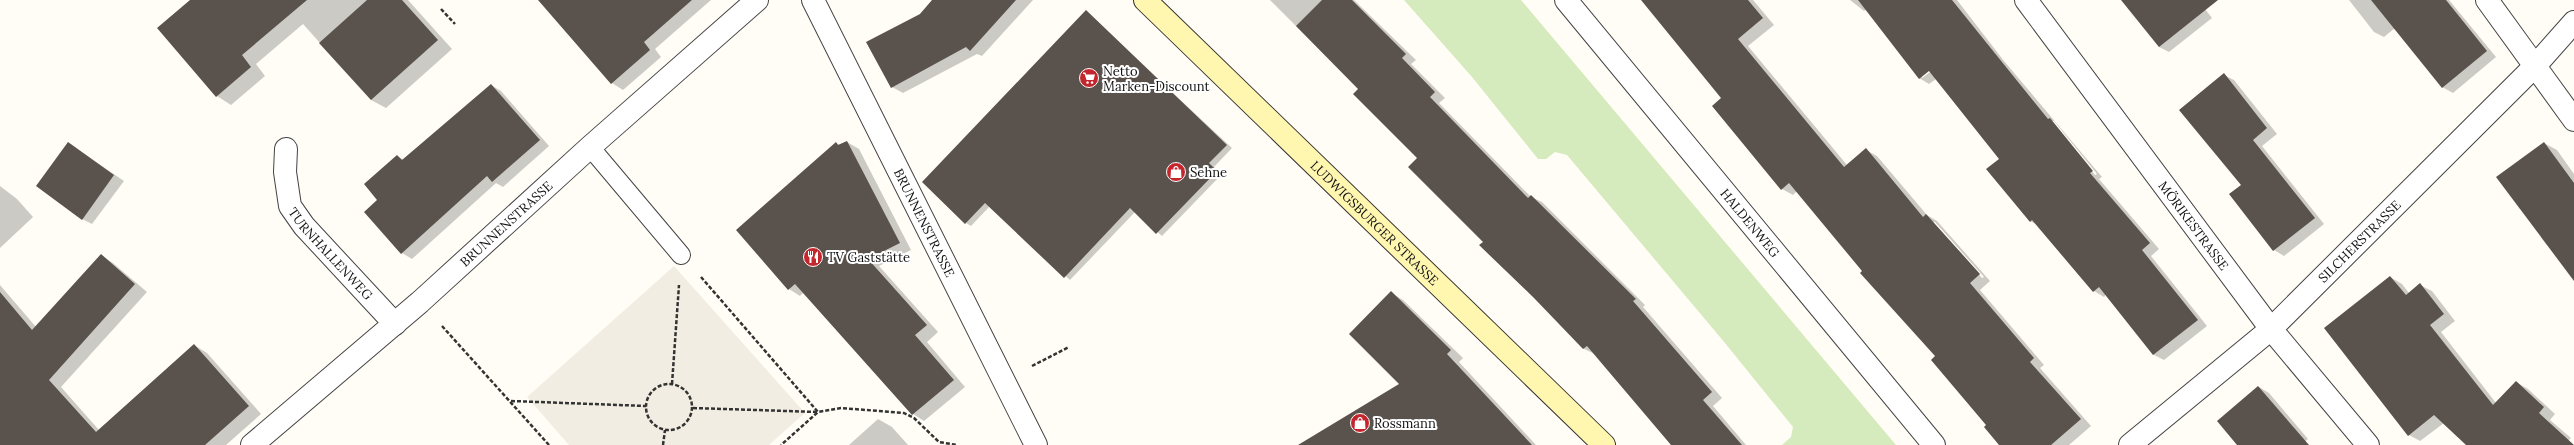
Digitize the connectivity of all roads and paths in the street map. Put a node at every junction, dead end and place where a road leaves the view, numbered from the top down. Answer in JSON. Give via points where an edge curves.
{"nodes":[{"id":1,"x":757,"y":0,"type":"edge"},
{"id":2,"x":813,"y":0,"type":"edge"},
{"id":3,"x":1145,"y":0,"type":"edge"},
{"id":4,"x":1566,"y":0,"type":"edge"},
{"id":5,"x":2026,"y":0,"type":"edge"},
{"id":6,"x":2487,"y":0,"type":"edge"},
{"id":7,"x":441,"y":9,"type":"dead end"},
{"id":8,"x":2574,"y":22,"type":"edge"},
{"id":9,"x":455,"y":24,"type":"dead end"},
{"id":10,"x":2535,"y":66,"type":"junction"},
{"id":11,"x":2574,"y":120,"type":"edge"},
{"id":12,"x":590,"y":147,"type":"junction"},
{"id":13,"x":286,"y":149,"type":"dead end"},
{"id":14,"x":681,"y":255,"type":"junction"},
{"id":15,"x":420,"y":302,"type":"junction"},
{"id":16,"x":395,"y":324,"type":"junction"},
{"id":17,"x":2271,"y":330,"type":"junction"},
{"id":18,"x":1069,"y":347,"type":"dead end"},
{"id":19,"x":1003,"y":380,"type":"junction"},
{"id":20,"x":672,"y":384,"type":"junction"},
{"id":21,"x":510,"y":401,"type":"junction"},
{"id":22,"x":646,"y":406,"type":"junction"},
{"id":23,"x":692,"y":408,"type":"junction"},
{"id":24,"x":818,"y":412,"type":"junction"},
{"id":25,"x":665,"y":430,"type":"junction"},
{"id":26,"x":252,"y":445,"type":"edge"},
{"id":27,"x":549,"y":445,"type":"edge"},
{"id":28,"x":663,"y":445,"type":"edge"},
{"id":29,"x":781,"y":445,"type":"edge"},
{"id":30,"x":957,"y":445,"type":"edge"},
{"id":31,"x":1036,"y":445,"type":"edge"},
{"id":32,"x":1604,"y":445,"type":"edge"},
{"id":33,"x":1934,"y":445,"type":"edge"},
{"id":34,"x":2130,"y":445,"type":"edge"},
{"id":35,"x":2368,"y":445,"type":"edge"}],
"edges":[{"from":1,"to":12,"type":"street","name":"BRUNNENSTRASSE"},
{"from":2,"to":19,"type":"street","name":"BRUNNENSTRASSE"},
{"from":3,"to":32,"type":"street","name":"LUDWIGSBURGER STRASSE"},
{"from":4,"to":33,"type":"street","name":"HALDENWEG"},
{"from":5,"to":17,"type":"street","name":"MÖRIKESTRASSE"},
{"from":6,"to":10,"type":"street"},
{"from":7,"to":9,"type":"path"},
{"from":8,"to":10,"type":"street","name":"SILCHERSTRASSE"},
{"from":10,"to":11,"type":"street"},
{"from":10,"to":17,"type":"street","name":"SILCHERSTRASSE"},
{"from":12,"to":14,"type":"lane"},
{"from":12,"to":15,"type":"street","name":"BRUNNENSTRASSE"},
{"from":13,"to":16,"type":"street","name":"TURNHALLENWEG","via":[[285,172],[290,206],[304,226]]},
{"from":14,"to":20,"type":"path"},
{"from":14,"to":24,"type":"path"},
{"from":15,"to":16,"type":"street","name":"BRUNNENSTRASSE"},
{"from":15,"to":21,"type":"path"},
{"from":16,"to":26,"type":"street","name":"BRUNNENSTRASSE"},
{"from":17,"to":34,"type":"street","name":"SILCHERSTRASSE"},
{"from":17,"to":35,"type":"street","name":"MÖRIKESTRASSE"},
{"from":18,"to":19,"type":"path"},
{"from":19,"to":31,"type":"street","name":"BRUNNENSTRASSE"},
{"from":20,"to":22,"type":"path","via":[[655,389]]},
{"from":20,"to":23,"type":"path","via":[[682,389],[691,399]]},
{"from":21,"to":22,"type":"path"},
{"from":21,"to":27,"type":"path"},
{"from":22,"to":25,"type":"path","via":[[647,415],[652,423]]},
{"from":23,"to":24,"type":"path"},
{"from":23,"to":25,"type":"path","via":[[688,420],[682,427]]},
{"from":24,"to":29,"type":"path"},
{"from":24,"to":30,"type":"path","via":[[841,408],[904,413],[914,418],[939,442]]},
{"from":25,"to":28,"type":"path"}]}
